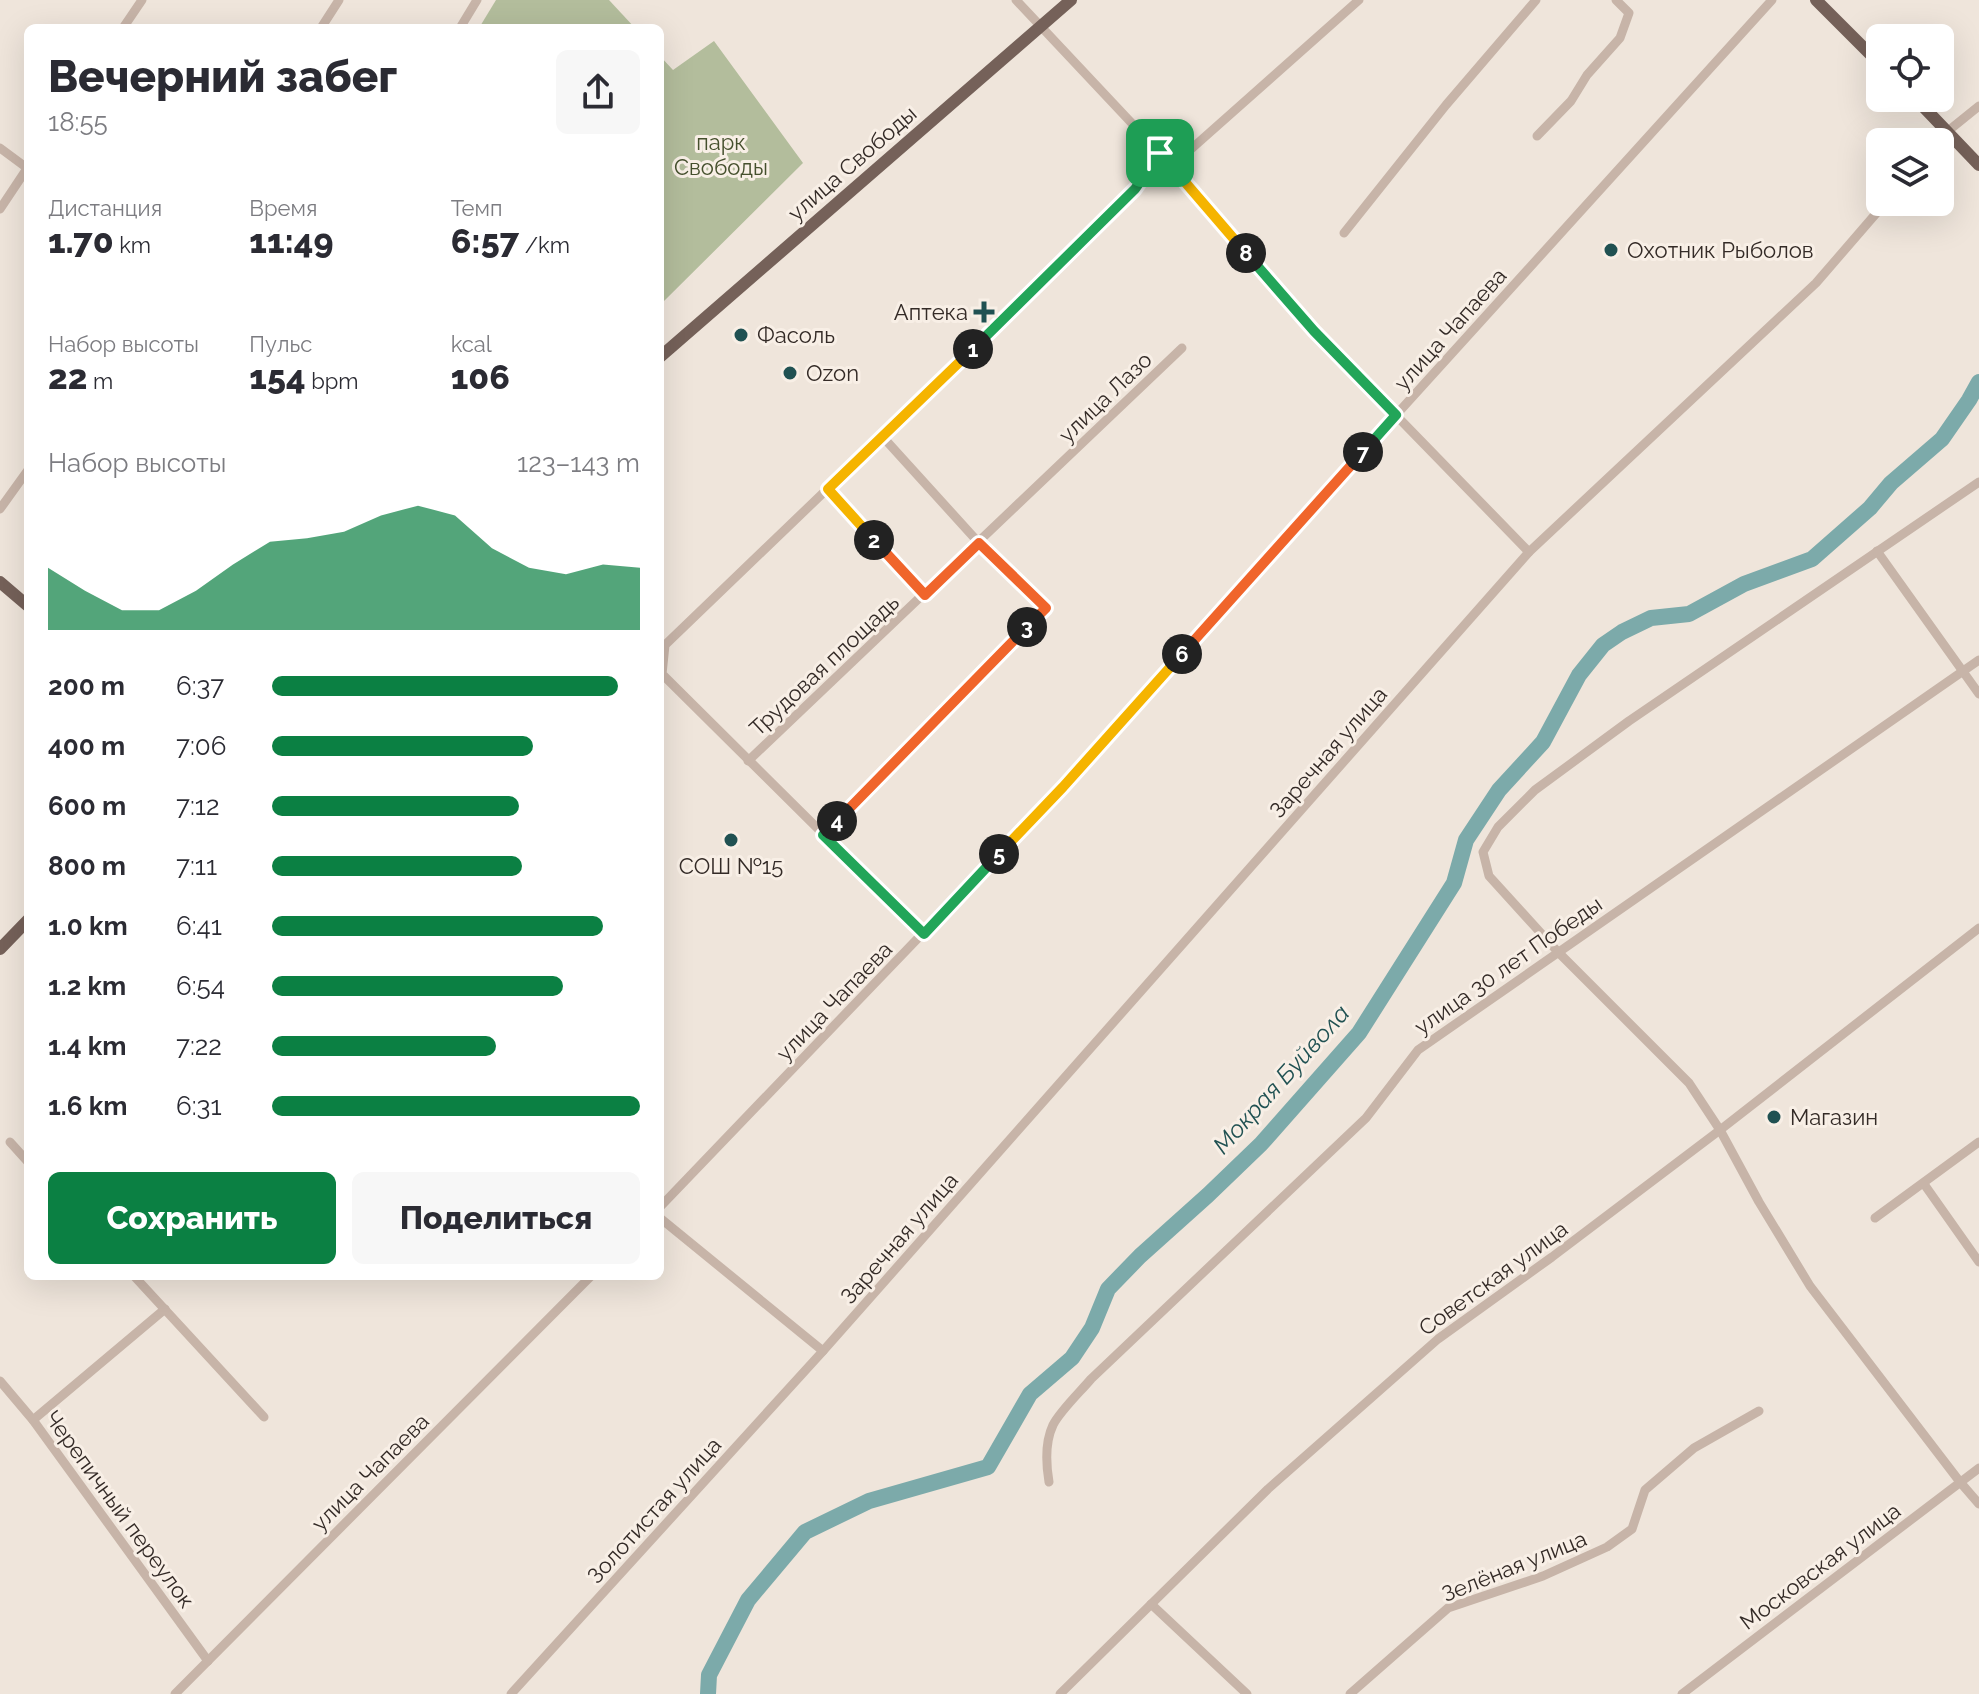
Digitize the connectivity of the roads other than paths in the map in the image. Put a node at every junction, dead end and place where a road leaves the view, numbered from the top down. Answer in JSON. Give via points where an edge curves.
{"nodes":[{"id":1,"x":142,"y":0,"type":"edge"},
{"id":2,"x":339,"y":0,"type":"edge"},
{"id":3,"x":477,"y":0,"type":"edge"},
{"id":4,"x":1016,"y":0,"type":"edge"},
{"id":5,"x":1071,"y":0,"type":"edge"},
{"id":6,"x":1359,"y":0,"type":"edge"},
{"id":7,"x":1536,"y":0,"type":"edge"},
{"id":8,"x":1616,"y":0,"type":"edge"},
{"id":9,"x":1772,"y":0,"type":"edge"},
{"id":10,"x":1816,"y":0,"type":"edge"},
{"id":11,"x":126,"y":24,"type":"edge"},
{"id":12,"x":324,"y":24,"type":"edge"},
{"id":13,"x":462,"y":24,"type":"edge"},
{"id":14,"x":1041,"y":26,"type":"junction"},
{"id":15,"x":1866,"y":50,"type":"edge"},
{"id":16,"x":1979,"y":106,"type":"edge"},
{"id":17,"x":1929,"y":112,"type":"edge"},
{"id":18,"x":1945,"y":128,"type":"edge"},
{"id":19,"x":1952,"y":128,"type":"edge"},
{"id":20,"x":1537,"y":136,"type":"dead end"},
{"id":21,"x":1954,"y":138,"type":"edge"},
{"id":22,"x":0,"y":148,"type":"edge"},
{"id":23,"x":1160,"y":153,"type":"junction"},
{"id":24,"x":24,"y":165,"type":"edge"},
{"id":25,"x":1979,"y":165,"type":"edge"},
{"id":26,"x":1172,"y":166,"type":"junction"},
{"id":27,"x":24,"y":174,"type":"edge"},
{"id":28,"x":0,"y":209,"type":"edge"},
{"id":29,"x":1874,"y":216,"type":"edge"},
{"id":30,"x":1344,"y":233,"type":"dead end"},
{"id":31,"x":1182,"y":348,"type":"dead end"},
{"id":32,"x":664,"y":354,"type":"edge"},
{"id":33,"x":1396,"y":415,"type":"junction"},
{"id":34,"x":882,"y":436,"type":"junction"},
{"id":35,"x":1053,"y":472,"type":"joint"},
{"id":36,"x":24,"y":476,"type":"edge"},
{"id":37,"x":1979,"y":482,"type":"edge"},
{"id":38,"x":828,"y":489,"type":"junction"},
{"id":39,"x":0,"y":509,"type":"edge"},
{"id":40,"x":979,"y":543,"type":"junction"},
{"id":41,"x":1877,"y":551,"type":"junction"},
{"id":42,"x":1529,"y":552,"type":"junction"},
{"id":43,"x":0,"y":582,"type":"edge"},
{"id":44,"x":925,"y":595,"type":"junction"},
{"id":45,"x":24,"y":603,"type":"edge"},
{"id":46,"x":664,"y":655,"type":"edge"},
{"id":47,"x":1979,"y":660,"type":"edge"},
{"id":48,"x":1962,"y":672,"type":"junction"},
{"id":49,"x":664,"y":676,"type":"edge"},
{"id":50,"x":1979,"y":694,"type":"edge"},
{"id":51,"x":748,"y":761,"type":"junction"},
{"id":52,"x":823,"y":835,"type":"junction"},
{"id":53,"x":24,"y":924,"type":"edge"},
{"id":54,"x":1979,"y":928,"type":"edge"},
{"id":55,"x":924,"y":934,"type":"junction"},
{"id":56,"x":0,"y":949,"type":"edge"},
{"id":57,"x":1558,"y":952,"type":"junction"},
{"id":58,"x":1720,"y":1130,"type":"junction"},
{"id":59,"x":10,"y":1142,"type":"dead end"},
{"id":60,"x":1979,"y":1142,"type":"edge"},
{"id":61,"x":24,"y":1158,"type":"edge"},
{"id":62,"x":1924,"y":1184,"type":"junction"},
{"id":63,"x":664,"y":1203,"type":"edge"},
{"id":64,"x":1875,"y":1218,"type":"dead end"},
{"id":65,"x":664,"y":1221,"type":"edge"},
{"id":66,"x":1979,"y":1262,"type":"edge"},
{"id":67,"x":138,"y":1280,"type":"edge"},
{"id":68,"x":587,"y":1280,"type":"edge"},
{"id":69,"x":165,"y":1309,"type":"junction"},
{"id":70,"x":823,"y":1351,"type":"junction"},
{"id":71,"x":0,"y":1381,"type":"edge"},
{"id":72,"x":1759,"y":1411,"type":"dead end"},
{"id":73,"x":264,"y":1417,"type":"dead end"},
{"id":74,"x":33,"y":1420,"type":"junction"},
{"id":75,"x":1979,"y":1468,"type":"edge"},
{"id":76,"x":1049,"y":1482,"type":"dead end"},
{"id":77,"x":1960,"y":1482,"type":"junction"},
{"id":78,"x":1979,"y":1504,"type":"edge"},
{"id":79,"x":1151,"y":1604,"type":"junction"},
{"id":80,"x":208,"y":1661,"type":"junction"},
{"id":81,"x":175,"y":1694,"type":"edge"},
{"id":82,"x":511,"y":1694,"type":"edge"},
{"id":83,"x":1060,"y":1694,"type":"edge"},
{"id":84,"x":1247,"y":1694,"type":"edge"},
{"id":85,"x":1350,"y":1694,"type":"edge"},
{"id":86,"x":1682,"y":1694,"type":"edge"}],
"edges":[{"from":1,"to":11,"type":"street"},
{"from":2,"to":12,"type":"street"},
{"from":3,"to":13,"type":"street"},
{"from":4,"to":14,"type":"street"},
{"from":5,"to":14,"type":"main road","name":"улица Свободы"},
{"from":6,"to":26,"type":"street"},
{"from":7,"to":30,"type":"street"},
{"from":8,"to":20,"type":"street","via":[[1629,13],[1620,38]]},
{"from":9,"to":33,"type":"street","name":"улица Чапаева"},
{"from":10,"to":15,"type":"main road"},
{"from":14,"to":23,"type":"street"},
{"from":14,"to":32,"type":"main road","name":"улица Свободы"},
{"from":16,"to":19,"type":"street"},
{"from":17,"to":18,"type":"main road"},
{"from":21,"to":25,"type":"main road"},
{"from":22,"to":24,"type":"street"},
{"from":23,"to":26,"type":"street"},
{"from":23,"to":34,"type":"street","name":"Трудовая площадь","via":[[1135,189]]},
{"from":26,"to":33,"type":"street","via":[[1314,331]]},
{"from":27,"to":28,"type":"street"},
{"from":29,"to":42,"type":"street","name":"Заречная улица","via":[[1816,283]]},
{"from":31,"to":35,"type":"street","name":"улица Лазо"},
{"from":33,"to":42,"type":"street"},
{"from":33,"to":55,"type":"street","name":"улица Чапаева"},
{"from":34,"to":38,"type":"street","name":"Трудовая площадь"},
{"from":34,"to":40,"type":"street"},
{"from":35,"to":40,"type":"street","name":"Трудовая площадь"},
{"from":36,"to":39,"type":"street"},
{"from":37,"to":41,"type":"street"},
{"from":38,"to":44,"type":"street","name":"Трудовая площадь"},
{"from":38,"to":46,"type":"street","name":"Трудовая площадь","via":[[665,645]]},
{"from":40,"to":44,"type":"street","name":"Трудовая площадь"},
{"from":40,"to":52,"type":"street","via":[[1046,608]]},
{"from":41,"to":48,"type":"street"},
{"from":41,"to":57,"type":"street","via":[[1629,721],[1535,790],[1498,827],[1483,852],[1489,876]]},
{"from":42,"to":70,"type":"street","name":"Заречная улица"},
{"from":43,"to":45,"type":"main road"},
{"from":44,"to":51,"type":"street","name":"Трудовая площадь"},
{"from":47,"to":48,"type":"street","name":"улица 30 лет Победы"},
{"from":48,"to":50,"type":"street"},
{"from":48,"to":57,"type":"street","name":"улица 30 лет Победы"},
{"from":49,"to":51,"type":"street","name":"Трудовая площадь"},
{"from":51,"to":52,"type":"street","name":"Трудовая площадь"},
{"from":52,"to":55,"type":"street","name":"Трудовая площадь"},
{"from":53,"to":56,"type":"main road"},
{"from":54,"to":58,"type":"street","name":"Советская улица"},
{"from":55,"to":63,"type":"street","name":"улица Чапаева"},
{"from":57,"to":58,"type":"street","via":[[1689,1083]]},
{"from":57,"to":76,"type":"street","name":"улица 30 лет Победы","via":[[1418,1050],[1366,1118],[1091,1379],[1053,1425],[1045,1460]]},
{"from":58,"to":77,"type":"street","via":[[1810,1286]]},
{"from":58,"to":79,"type":"street","name":"Советская улица","via":[[1438,1339],[1268,1489]]},
{"from":59,"to":61,"type":"street"},
{"from":60,"to":62,"type":"street"},
{"from":62,"to":64,"type":"street"},
{"from":62,"to":66,"type":"street"},
{"from":65,"to":70,"type":"street"},
{"from":67,"to":69,"type":"street"},
{"from":68,"to":80,"type":"street","name":"улица Чапаева"},
{"from":69,"to":73,"type":"street"},
{"from":69,"to":74,"type":"street"},
{"from":70,"to":82,"type":"street","name":"Золотистая улица"},
{"from":71,"to":74,"type":"street","name":"Черепичный переулок"},
{"from":72,"to":85,"type":"street","name":"Зелёная улица","via":[[1694,1448],[1645,1490],[1632,1529],[1607,1547],[1543,1576],[1448,1608]]},
{"from":74,"to":80,"type":"street","name":"Черепичный переулок"},
{"from":75,"to":77,"type":"street","name":"Московская улица"},
{"from":77,"to":78,"type":"street"},
{"from":77,"to":86,"type":"street","name":"Московская улица"},
{"from":79,"to":83,"type":"street","name":"Советская улица"},
{"from":79,"to":84,"type":"street"},
{"from":80,"to":81,"type":"street","name":"улица Чапаева"}]}
